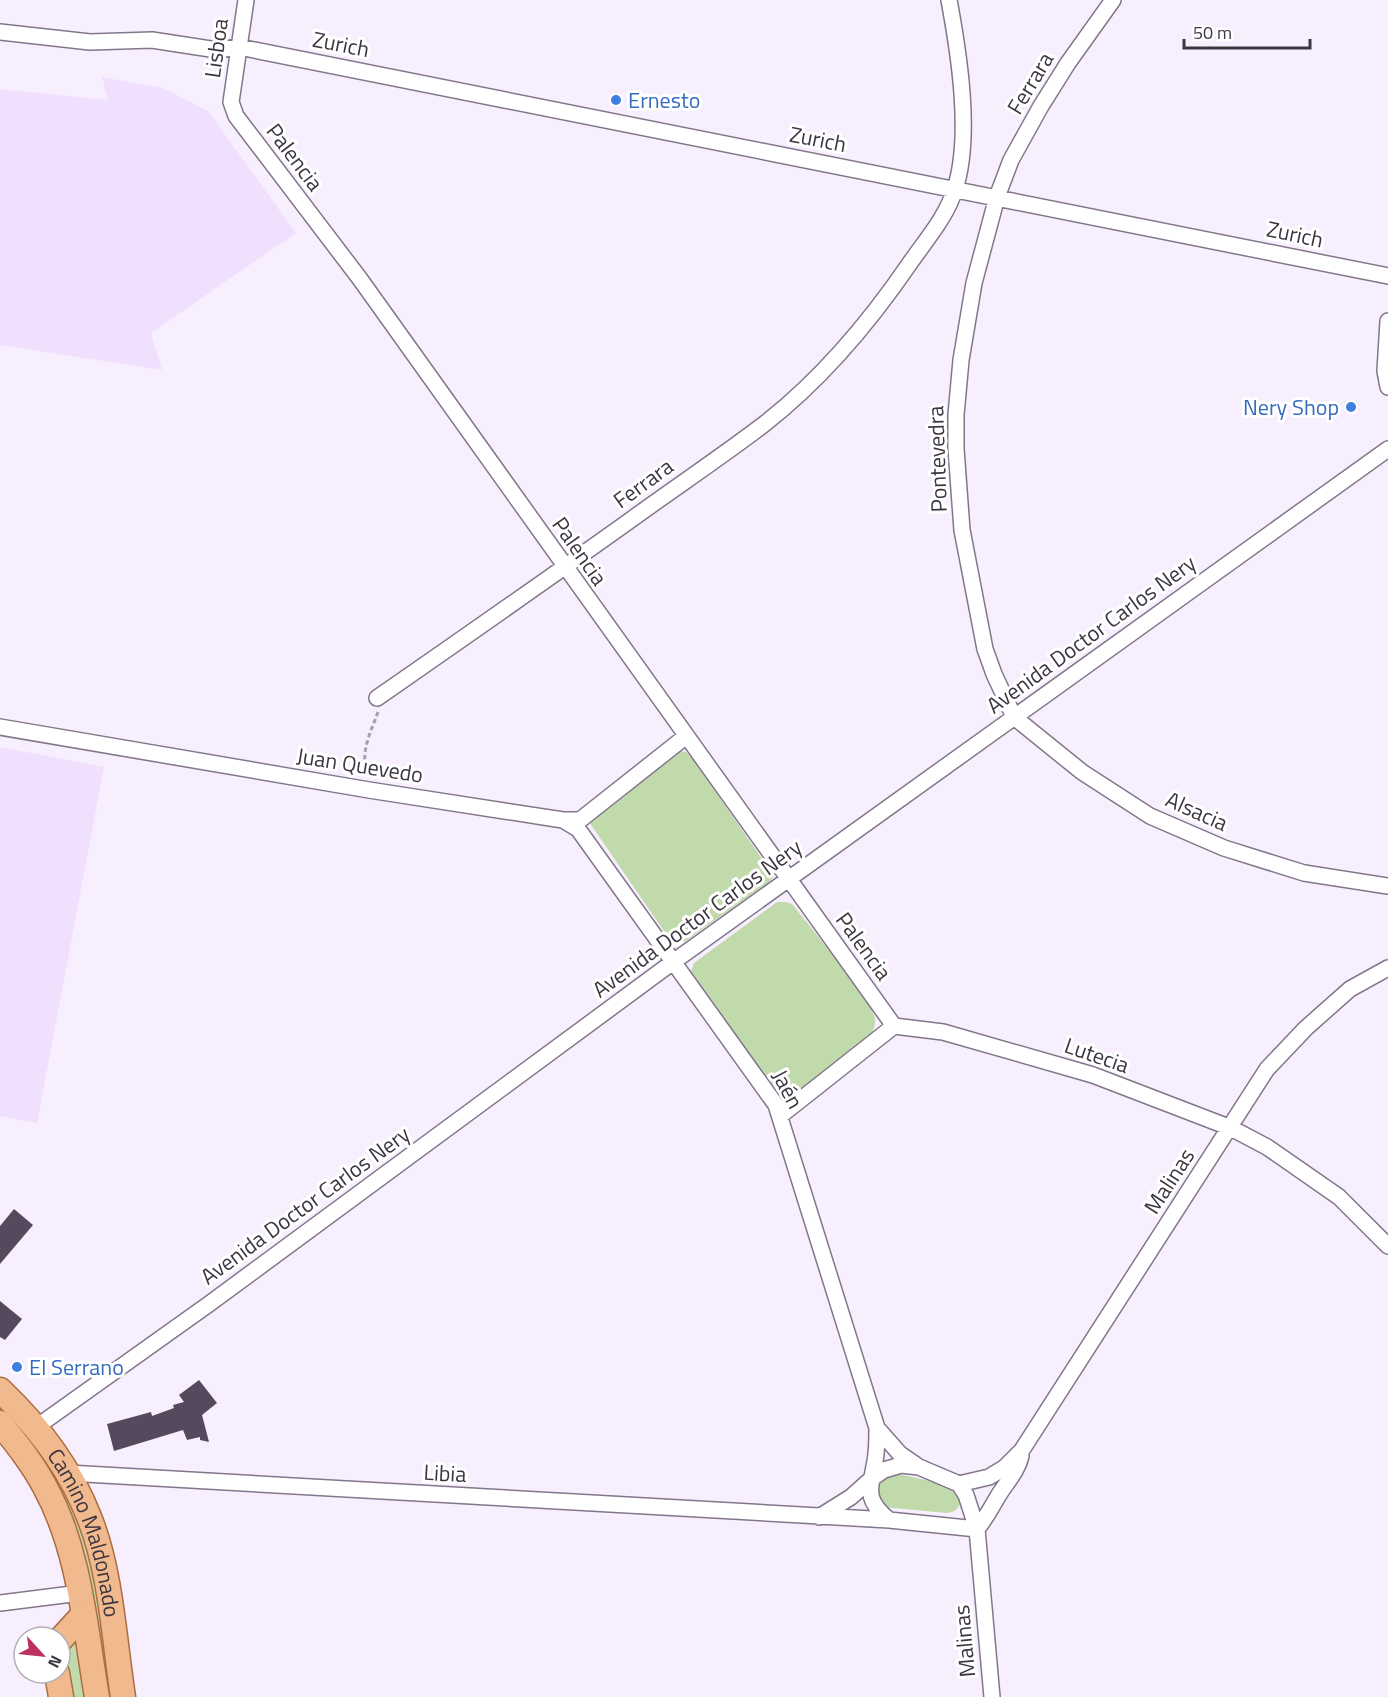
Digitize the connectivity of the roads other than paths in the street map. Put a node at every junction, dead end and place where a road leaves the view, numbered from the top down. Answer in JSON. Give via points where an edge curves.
{"nodes":[{"id":1,"x":246,"y":0,"type":"edge"},
{"id":2,"x":949,"y":0,"type":"edge"},
{"id":3,"x":1113,"y":0,"type":"edge"},
{"id":4,"x":0,"y":32,"type":"edge"},
{"id":5,"x":239,"y":46,"type":"junction"},
{"id":6,"x":231,"y":102,"type":"joint"},
{"id":7,"x":955,"y":190,"type":"junction"},
{"id":8,"x":997,"y":197,"type":"junction"},
{"id":9,"x":1388,"y":276,"type":"edge"},
{"id":10,"x":1388,"y":321,"type":"edge"},
{"id":11,"x":1388,"y":387,"type":"edge"},
{"id":12,"x":1388,"y":448,"type":"edge"},
{"id":13,"x":564,"y":567,"type":"junction"},
{"id":14,"x":377,"y":698,"type":"road end"},
{"id":15,"x":1014,"y":717,"type":"junction"},
{"id":16,"x":0,"y":727,"type":"edge"},
{"id":17,"x":685,"y":737,"type":"junction"},
{"id":18,"x":563,"y":820,"type":"junction"},
{"id":19,"x":789,"y":879,"type":"junction"},
{"id":20,"x":1388,"y":886,"type":"edge"},
{"id":21,"x":673,"y":962,"type":"junction"},
{"id":22,"x":1388,"y":968,"type":"edge"},
{"id":23,"x":894,"y":1026,"type":"junction"},
{"id":24,"x":780,"y":1116,"type":"junction"},
{"id":25,"x":1231,"y":1128,"type":"junction"},
{"id":26,"x":1388,"y":1246,"type":"edge"},
{"id":27,"x":0,"y":1390,"type":"edge"},
{"id":28,"x":0,"y":1423,"type":"edge"},
{"id":29,"x":36,"y":1428,"type":"junction"},
{"id":30,"x":877,"y":1428,"type":"junction"},
{"id":31,"x":1022,"y":1450,"type":"junction"},
{"id":32,"x":919,"y":1467,"type":"junction"},
{"id":33,"x":68,"y":1473,"type":"junction"},
{"id":34,"x":870,"y":1480,"type":"junction"},
{"id":35,"x":959,"y":1484,"type":"junction"},
{"id":36,"x":819,"y":1517,"type":"junction"},
{"id":37,"x":889,"y":1520,"type":"junction"},
{"id":38,"x":977,"y":1529,"type":"junction"},
{"id":39,"x":0,"y":1603,"type":"edge"},
{"id":40,"x":82,"y":1604,"type":"junction"},
{"id":41,"x":69,"y":1625,"type":"edge"},
{"id":42,"x":97,"y":1697,"type":"edge"},
{"id":43,"x":123,"y":1697,"type":"edge"},
{"id":44,"x":992,"y":1697,"type":"edge"}],
"edges":[{"from":1,"to":5,"type":"street","name":"Lisboa"},
{"from":2,"to":7,"type":"street","via":[[963,130]]},
{"from":3,"to":8,"type":"street","name":"Ferrara","via":[[1041,106],[1011,160]]},
{"from":4,"to":5,"type":"street","name":"Zurich","via":[[90,42],[152,40],[216,50]]},
{"from":5,"to":6,"type":"street","name":"Lisboa"},
{"from":5,"to":7,"type":"street","name":"Zurich"},
{"from":6,"to":13,"type":"street","name":"Palencia","via":[[236,116],[360,279]]},
{"from":7,"to":8,"type":"street","name":"Zurich"},
{"from":7,"to":13,"type":"street","name":"Ferrara","via":[[943,215],[889,294],[836,358],[764,424]]},
{"from":8,"to":9,"type":"street","name":"Zurich"},
{"from":8,"to":15,"type":"street","name":"Pontevedra","via":[[967,316],[956,449],[962,530],[985,649]]},
{"from":10,"to":11,"type":"street"},
{"from":12,"to":15,"type":"street","name":"Avenida Doctor Carlos Nery"},
{"from":13,"to":14,"type":"street","name":"Ferrara"},
{"from":13,"to":17,"type":"street","name":"Palencia"},
{"from":15,"to":19,"type":"street","name":"Avenida Doctor Carlos Nery"},
{"from":15,"to":20,"type":"street","name":"Alsacia","via":[[1082,772],[1150,816],[1224,848],[1304,873]]},
{"from":16,"to":18,"type":"street","name":"Juan Quevedo"},
{"from":17,"to":18,"type":"street","name":"Juan Quevedo","via":[[580,820]]},
{"from":17,"to":19,"type":"street","name":"Palencia"},
{"from":18,"to":21,"type":"street","name":"Jaén","via":[[578,830]]},
{"from":19,"to":21,"type":"street","name":"Avenida Doctor Carlos Nery"},
{"from":19,"to":23,"type":"street","name":"Palencia"},
{"from":21,"to":24,"type":"street","name":"Jaén","via":[[766,1089]]},
{"from":21,"to":29,"type":"street","name":"Avenida Doctor Carlos Nery"},
{"from":22,"to":25,"type":"street","name":"Malinas","via":[[1350,989],[1306,1028],[1267,1069]]},
{"from":23,"to":24,"type":"street"},
{"from":23,"to":25,"type":"street","name":"Lutecia","via":[[943,1032],[1093,1075]]},
{"from":24,"to":30,"type":"street","name":"Jaén"},
{"from":25,"to":26,"type":"street","name":"Lutecia","via":[[1268,1147],[1339,1197]]},
{"from":25,"to":31,"type":"street","name":"Malinas"},
{"from":27,"to":29,"type":"main road","name":"Camino Maldonado"},
{"from":28,"to":40,"type":"main road","name":"Camino Maldonado","via":[[49,1495],[63,1527]]},
{"from":29,"to":33,"type":"main road","name":"Camino Maldonado"},
{"from":30,"to":32,"type":"street","name":"Jaén","via":[[900,1454]]},
{"from":30,"to":34,"type":"street","name":"Jaén"},
{"from":31,"to":35,"type":"street","name":"Malinas","via":[[989,1477]]},
{"from":31,"to":38,"type":"street","name":"Malinas","via":[[1019,1464]]},
{"from":32,"to":34,"type":"street","via":[[901,1465]]},
{"from":32,"to":35,"type":"street"},
{"from":33,"to":36,"type":"street","name":"Libia"},
{"from":33,"to":43,"type":"main road","name":"Camino Maldonado","via":[[90,1518],[101,1556]]},
{"from":34,"to":36,"type":"street"},
{"from":34,"to":37,"type":"street","via":[[873,1503]]},
{"from":35,"to":38,"type":"street"},
{"from":36,"to":37,"type":"street","name":"Libia"},
{"from":37,"to":38,"type":"street","name":"Libia"},
{"from":38,"to":44,"type":"street","name":"Malinas"},
{"from":39,"to":40,"type":"street"},
{"from":40,"to":41,"type":"main road"},
{"from":40,"to":42,"type":"main road","name":"Camino Maldonado"}]}
